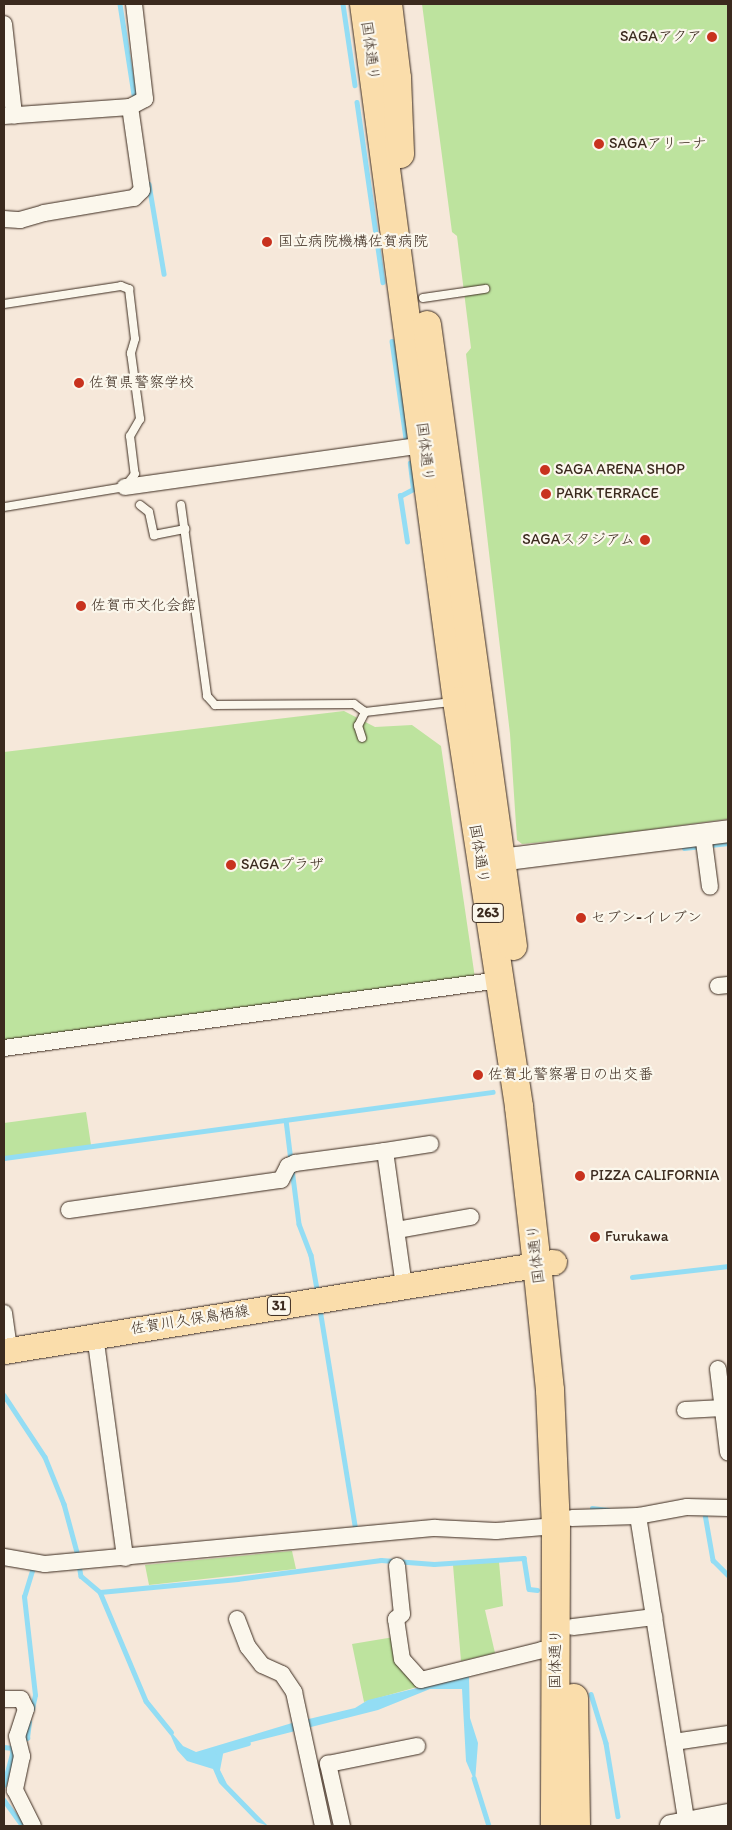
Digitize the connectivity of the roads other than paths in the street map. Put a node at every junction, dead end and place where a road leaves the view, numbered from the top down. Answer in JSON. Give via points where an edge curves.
{"nodes":[{"id":1,"x":134,"y":4,"type":"edge"},
{"id":2,"x":364,"y":4,"type":"edge"},
{"id":3,"x":388,"y":4,"type":"edge"},
{"id":4,"x":4,"y":24,"type":"edge"},
{"id":5,"x":130,"y":107,"type":"junction"},
{"id":6,"x":9,"y":115,"type":"edge"},
{"id":7,"x":4,"y":220,"type":"edge"},
{"id":8,"x":485,"y":289,"type":"dead end"},
{"id":9,"x":422,"y":298,"type":"junction"},
{"id":10,"x":4,"y":304,"type":"edge"},
{"id":11,"x":424,"y":445,"type":"junction"},
{"id":12,"x":125,"y":487,"type":"junction"},
{"id":13,"x":140,"y":505,"type":"dead end"},
{"id":14,"x":181,"y":505,"type":"dead end"},
{"id":15,"x":4,"y":506,"type":"edge"},
{"id":16,"x":184,"y":529,"type":"junction"},
{"id":17,"x":468,"y":700,"type":"junction"},
{"id":18,"x":365,"y":712,"type":"junction"},
{"id":19,"x":362,"y":738,"type":"dead end"},
{"id":20,"x":728,"y":831,"type":"edge"},
{"id":21,"x":703,"y":834,"type":"junction"},
{"id":22,"x":500,"y":860,"type":"junction"},
{"id":23,"x":710,"y":887,"type":"dead end"},
{"id":24,"x":500,"y":980,"type":"junction"},
{"id":25,"x":4,"y":1048,"type":"edge"},
{"id":26,"x":430,"y":1144,"type":"dead end"},
{"id":27,"x":385,"y":1151,"type":"junction"},
{"id":28,"x":69,"y":1210,"type":"dead end"},
{"id":29,"x":471,"y":1217,"type":"dead end"},
{"id":30,"x":396,"y":1230,"type":"junction"},
{"id":31,"x":546,"y":1263,"type":"junction"},
{"id":32,"x":404,"y":1286,"type":"junction"},
{"id":33,"x":4,"y":1313,"type":"edge"},
{"id":34,"x":95,"y":1336,"type":"junction"},
{"id":35,"x":6,"y":1350,"type":"edge"},
{"id":36,"x":718,"y":1369,"type":"dead end"},
{"id":37,"x":723,"y":1408,"type":"junction"},
{"id":38,"x":685,"y":1410,"type":"dead end"},
{"id":39,"x":728,"y":1452,"type":"edge"},
{"id":40,"x":728,"y":1508,"type":"edge"},
{"id":41,"x":638,"y":1516,"type":"junction"},
{"id":42,"x":564,"y":1522,"type":"junction"},
{"id":43,"x":4,"y":1557,"type":"edge"},
{"id":44,"x":125,"y":1558,"type":"junction"},
{"id":45,"x":397,"y":1566,"type":"dead end"},
{"id":46,"x":654,"y":1617,"type":"junction"},
{"id":47,"x":237,"y":1619,"type":"dead end"},
{"id":48,"x":573,"y":1627,"type":"junction"},
{"id":49,"x":556,"y":1649,"type":"junction"},
{"id":50,"x":4,"y":1699,"type":"edge"},
{"id":51,"x":728,"y":1734,"type":"edge"},
{"id":52,"x":674,"y":1742,"type":"junction"},
{"id":53,"x":417,"y":1746,"type":"dead end"},
{"id":54,"x":728,"y":1815,"type":"edge"},
{"id":55,"x":682,"y":1825,"type":"edge"},
{"id":56,"x":33,"y":1826,"type":"edge"},
{"id":57,"x":323,"y":1826,"type":"edge"},
{"id":58,"x":342,"y":1826,"type":"edge"},
{"id":59,"x":555,"y":1826,"type":"edge"},
{"id":60,"x":576,"y":1826,"type":"edge"}],
"edges":[{"from":1,"to":5,"type":"street","via":[[146,99]]},
{"from":2,"to":11,"type":"highway","name":"国体通り","number":"263"},
{"from":3,"to":9,"type":"highway","name":"国体通り","number":"263","via":[[397,78],[400,152]]},
{"from":4,"to":6,"type":"street"},
{"from":5,"to":6,"type":"street"},
{"from":5,"to":7,"type":"street","via":[[142,190],[134,198],[20,220]]},
{"from":8,"to":9,"type":"lane"},
{"from":9,"to":17,"type":"highway","name":"国体通り","number":"263"},
{"from":10,"to":12,"type":"lane","via":[[121,286],[129,289],[135,338],[131,353],[140,419],[130,436],[135,474]]},
{"from":11,"to":12,"type":"street"},
{"from":11,"to":17,"type":"highway","name":"国体通り","number":"263"},
{"from":12,"to":15,"type":"lane"},
{"from":13,"to":16,"type":"lane","via":[[148,512],[154,535]]},
{"from":14,"to":16,"type":"lane"},
{"from":16,"to":18,"type":"lane","via":[[207,696],[215,705],[354,704]]},
{"from":17,"to":18,"type":"lane"},
{"from":17,"to":22,"type":"highway","name":"国体通り","number":"263"},
{"from":17,"to":24,"type":"highway","name":"国体通り","number":"263"},
{"from":18,"to":19,"type":"lane","via":[[358,726]]},
{"from":20,"to":21,"type":"street"},
{"from":21,"to":22,"type":"street"},
{"from":21,"to":23,"type":"street"},
{"from":22,"to":31,"type":"highway","name":"国体通り","number":"263"},
{"from":24,"to":25,"type":"street"},
{"from":24,"to":31,"type":"highway","name":"国体通り","number":"263"},
{"from":26,"to":27,"type":"street"},
{"from":27,"to":28,"type":"street","via":[[291,1164],[281,1180]]},
{"from":27,"to":30,"type":"street"},
{"from":29,"to":30,"type":"street"},
{"from":30,"to":32,"type":"street"},
{"from":31,"to":32,"type":"main road","name":"佐賀川久保鳥栖線","number":"31"},
{"from":31,"to":42,"type":"highway","name":"国体通り","number":"263"},
{"from":32,"to":34,"type":"main road","name":"佐賀川久保鳥栖線","number":"31"},
{"from":33,"to":35,"type":"street"},
{"from":34,"to":35,"type":"main road","name":"佐賀川久保鳥栖線","number":"31"},
{"from":34,"to":44,"type":"street"},
{"from":36,"to":37,"type":"street"},
{"from":37,"to":38,"type":"street"},
{"from":37,"to":39,"type":"street"},
{"from":40,"to":41,"type":"street","via":[[687,1507]]},
{"from":41,"to":42,"type":"street"},
{"from":41,"to":46,"type":"street"},
{"from":42,"to":44,"type":"street","via":[[496,1531],[435,1528]]},
{"from":42,"to":48,"type":"highway","name":"国体通り","number":"263"},
{"from":42,"to":49,"type":"highway","name":"国体通り","number":"263"},
{"from":43,"to":44,"type":"street","via":[[33,1562]]},
{"from":45,"to":49,"type":"street","via":[[402,1614],[396,1619],[402,1659],[421,1680]]},
{"from":46,"to":48,"type":"street"},
{"from":46,"to":52,"type":"street"},
{"from":47,"to":57,"type":"street","via":[[248,1647],[262,1665],[282,1674],[294,1692]]},
{"from":48,"to":60,"type":"highway","name":"国体通り","number":"263"},
{"from":49,"to":59,"type":"highway","name":"国体通り","number":"263"},
{"from":50,"to":56,"type":"street","via":[[21,1699],[26,1709],[15,1790]]},
{"from":51,"to":52,"type":"street"},
{"from":52,"to":55,"type":"street"},
{"from":53,"to":58,"type":"street","via":[[328,1764]]},
{"from":54,"to":55,"type":"street"}]}
